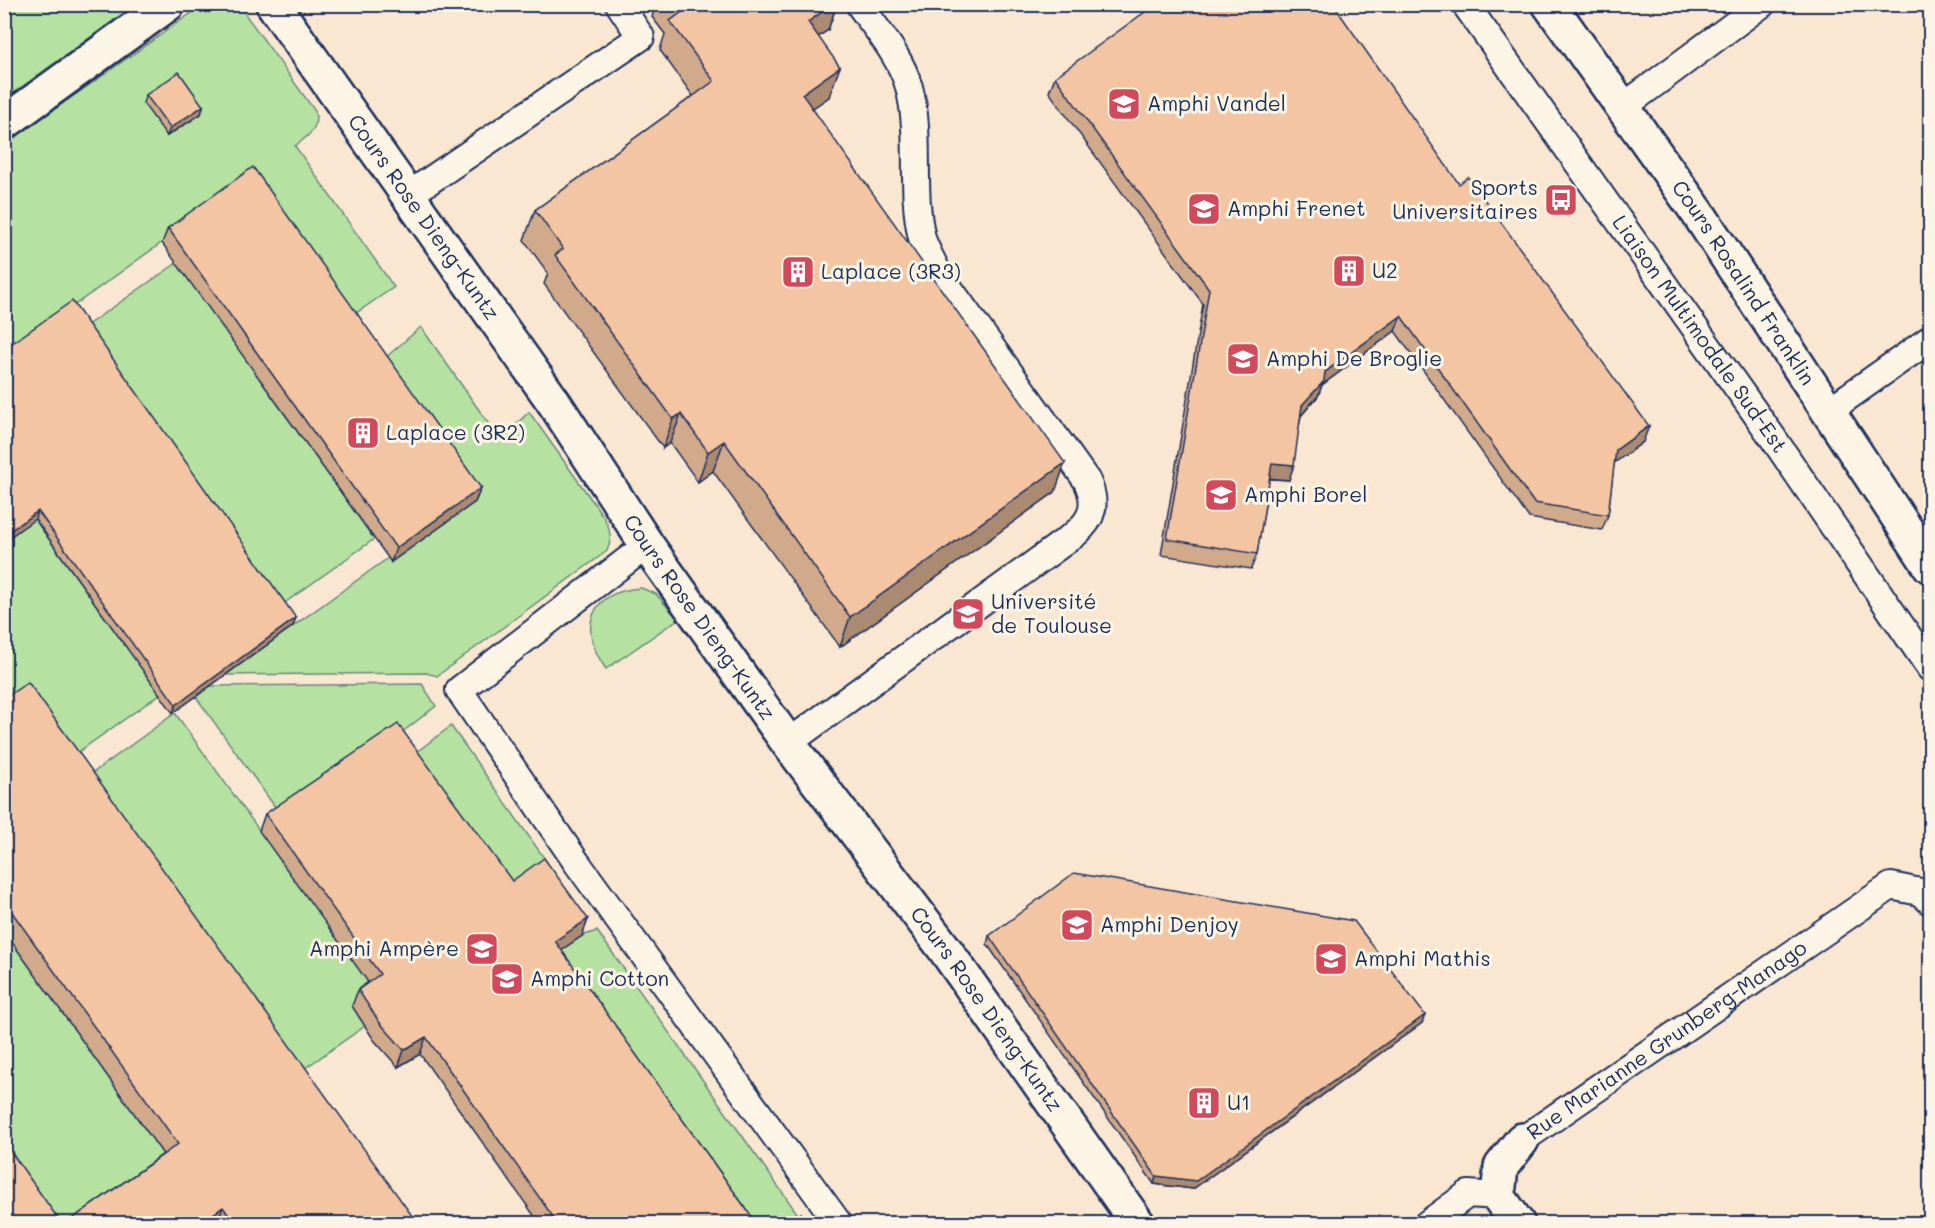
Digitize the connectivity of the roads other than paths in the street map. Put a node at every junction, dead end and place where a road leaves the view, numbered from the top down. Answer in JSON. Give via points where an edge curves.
{"nodes":[{"id":1,"x":168,"y":4,"type":"edge"},
{"id":2,"x":273,"y":4,"type":"edge"},
{"id":3,"x":619,"y":4,"type":"edge"},
{"id":4,"x":858,"y":4,"type":"edge"},
{"id":5,"x":1465,"y":4,"type":"edge"},
{"id":6,"x":1549,"y":4,"type":"edge"},
{"id":7,"x":1762,"y":4,"type":"edge"},
{"id":8,"x":1623,"y":107,"type":"junction"},
{"id":9,"x":4,"y":123,"type":"edge"},
{"id":10,"x":407,"y":196,"type":"junction"},
{"id":11,"x":1930,"y":339,"type":"edge"},
{"id":12,"x":1828,"y":411,"type":"junction"},
{"id":13,"x":648,"y":545,"type":"junction"},
{"id":14,"x":1930,"y":566,"type":"edge"},
{"id":15,"x":1930,"y":668,"type":"edge"},
{"id":16,"x":788,"y":744,"type":"junction"},
{"id":17,"x":1930,"y":901,"type":"edge"},
{"id":18,"x":1522,"y":1140,"type":"joint"},
{"id":19,"x":1498,"y":1196,"type":"junction"},
{"id":20,"x":839,"y":1224,"type":"edge"},
{"id":21,"x":1137,"y":1224,"type":"edge"},
{"id":22,"x":1427,"y":1224,"type":"edge"},
{"id":23,"x":1518,"y":1224,"type":"edge"}],
"edges":[{"from":1,"to":9,"type":"street"},
{"from":2,"to":10,"type":"street","name":"Cours Rose Dieng-Kuntz"},
{"from":3,"to":10,"type":"lane","via":[[641,37]]},
{"from":4,"to":16,"type":"lane","via":[[893,54],[908,84],[916,123],[917,212],[923,240],[937,271],[1087,481],[1094,502],[1093,513],[1075,534]]},
{"from":5,"to":15,"type":"lane","name":"Liaison Multimodale Sud-Est"},
{"from":6,"to":8,"type":"street","name":"Cours Rosalind Franklin"},
{"from":7,"to":8,"type":"lane"},
{"from":8,"to":12,"type":"street","name":"Cours Rosalind Franklin"},
{"from":10,"to":13,"type":"street","name":"Cours Rose Dieng-Kuntz","via":[[555,404]]},
{"from":11,"to":12,"type":"lane"},
{"from":12,"to":14,"type":"street","name":"Cours Rosalind Franklin"},
{"from":13,"to":16,"type":"street","name":"Cours Rose Dieng-Kuntz"},
{"from":13,"to":20,"type":"lane","via":[[459,690],[577,863]]},
{"from":16,"to":21,"type":"street","name":"Cours Rose Dieng-Kuntz","via":[[944,948]]},
{"from":17,"to":18,"type":"lane","name":"Rue Marianne Grunberg-Manago","via":[[1920,892],[1891,886]]},
{"from":18,"to":19,"type":"street","name":"Rue Marianne Grunberg-Manago","via":[[1501,1167]]},
{"from":19,"to":22,"type":"lane","via":[[1468,1194]]},
{"from":19,"to":23,"type":"street"}]}
